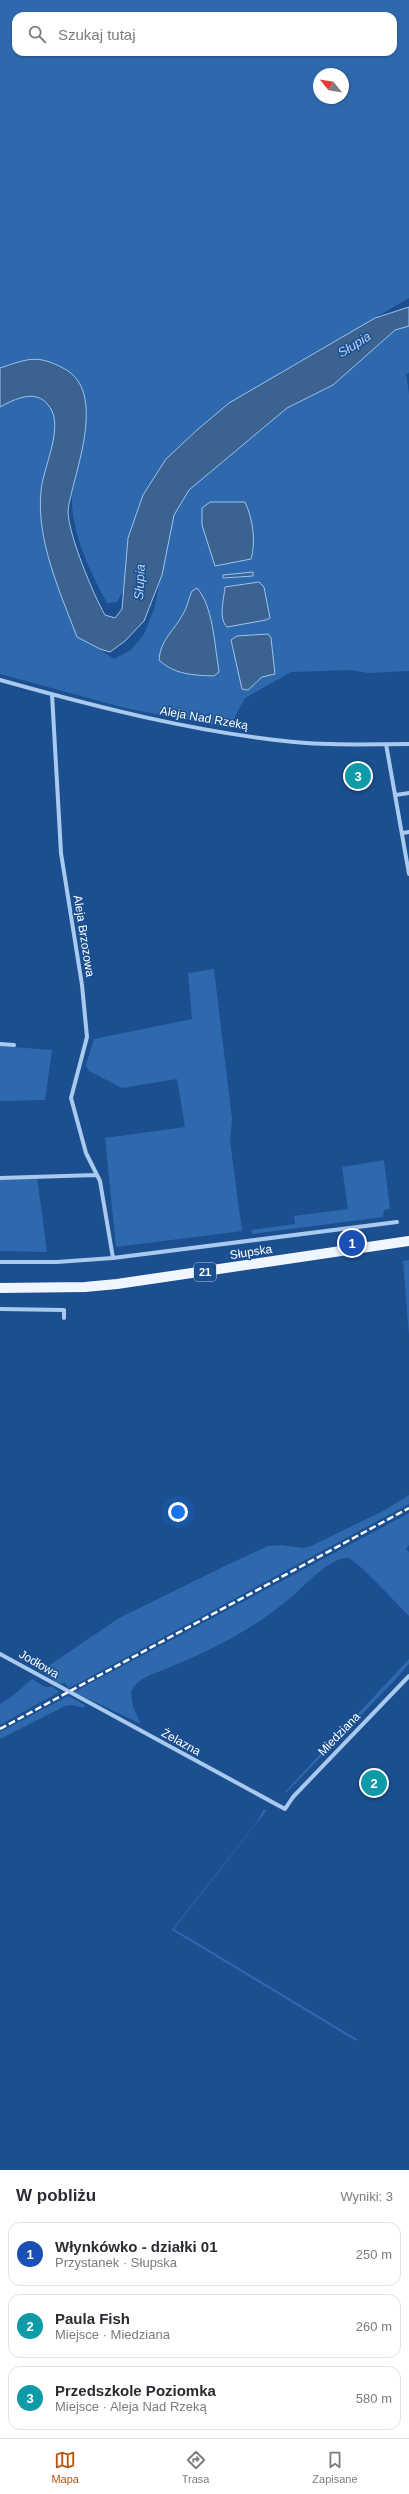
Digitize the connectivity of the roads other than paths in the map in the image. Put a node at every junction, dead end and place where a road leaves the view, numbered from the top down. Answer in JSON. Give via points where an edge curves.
{"nodes":[{"id":1,"x":0,"y":680,"type":"edge"},
{"id":2,"x":52,"y":694,"type":"junction"},
{"id":3,"x":386,"y":744,"type":"junction"},
{"id":4,"x":409,"y":744,"type":"edge"},
{"id":5,"x":409,"y":793,"type":"edge"},
{"id":6,"x":396,"y":795,"type":"junction"},
{"id":7,"x":403,"y":832,"type":"junction"},
{"id":8,"x":409,"y":832,"type":"edge"},
{"id":9,"x":409,"y":871,"type":"edge"},
{"id":10,"x":0,"y":1044,"type":"edge"},
{"id":11,"x":14,"y":1045,"type":"dead end"},
{"id":12,"x":96,"y":1175,"type":"junction"},
{"id":13,"x":0,"y":1178,"type":"edge"},
{"id":14,"x":397,"y":1222,"type":"dead end"},
{"id":15,"x":409,"y":1241,"type":"edge"},
{"id":16,"x":113,"y":1258,"type":"junction"},
{"id":17,"x":0,"y":1262,"type":"edge"},
{"id":18,"x":0,"y":1288,"type":"edge"},
{"id":19,"x":0,"y":1309,"type":"edge"},
{"id":20,"x":64,"y":1318,"type":"dead end"},
{"id":21,"x":0,"y":1654,"type":"edge"},
{"id":22,"x":409,"y":1676,"type":"edge"},
{"id":23,"x":68,"y":1692,"type":"joint"},
{"id":24,"x":285,"y":1809,"type":"joint"}],
"edges":[{"from":1,"to":2,"type":"street","name":"Aleja Nad Rzeką"},
{"from":2,"to":3,"type":"street","name":"Aleja Nad Rzeką","via":[[90,706],[226,733],[295,742]]},
{"from":2,"to":12,"type":"street","name":"Aleja Brzozowa","via":[[61,853],[82,985],[87,1037],[71,1098],[86,1153]]},
{"from":3,"to":4,"type":"street","name":"Aleja Nad Rzeką"},
{"from":3,"to":6,"type":"street"},
{"from":5,"to":6,"type":"street"},
{"from":6,"to":7,"type":"street"},
{"from":7,"to":8,"type":"street"},
{"from":7,"to":9,"type":"street"},
{"from":10,"to":11,"type":"street"},
{"from":12,"to":13,"type":"street"},
{"from":12,"to":16,"type":"street","name":"Aleja Brzozowa","via":[[103,1190]]},
{"from":14,"to":16,"type":"street"},
{"from":15,"to":18,"type":"main road","name":"Słupska","number":"21","via":[[117,1284]]},
{"from":16,"to":17,"type":"street","via":[[57,1262]]},
{"from":19,"to":20,"type":"street","via":[[64,1310]]},
{"from":21,"to":23,"type":"street","name":"Jodłowa"},
{"from":22,"to":24,"type":"street","name":"Miedziana","via":[[293,1797]]},
{"from":23,"to":24,"type":"street","name":"Żelazna"}]}
